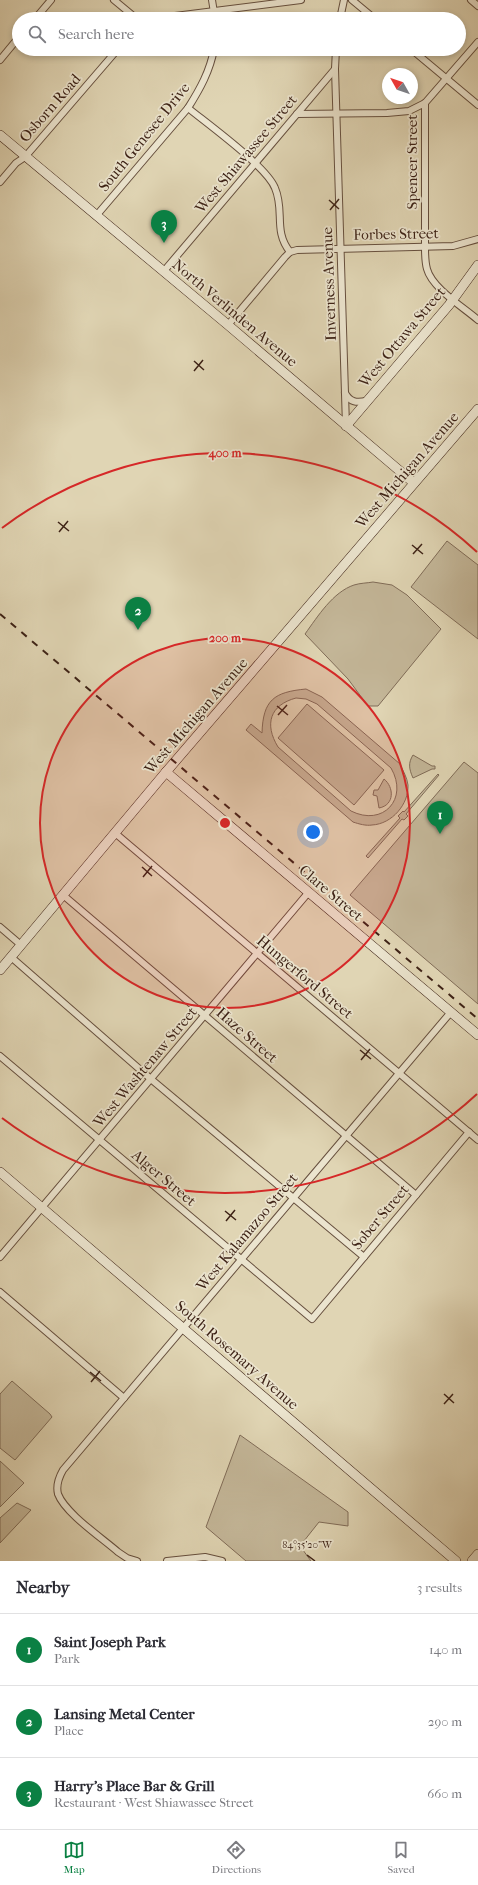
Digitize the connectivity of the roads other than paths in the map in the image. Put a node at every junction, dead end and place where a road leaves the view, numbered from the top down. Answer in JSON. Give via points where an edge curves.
{"nodes":[{"id":1,"x":51,"y":0,"type":"edge"},
{"id":2,"x":114,"y":0,"type":"edge"},
{"id":3,"x":212,"y":0,"type":"edge"},
{"id":4,"x":301,"y":0,"type":"edge"},
{"id":5,"x":344,"y":0,"type":"edge"},
{"id":6,"x":352,"y":0,"type":"edge"},
{"id":7,"x":470,"y":0,"type":"edge"},
{"id":8,"x":478,"y":6,"type":"edge"},
{"id":9,"x":215,"y":11,"type":"junction"},
{"id":10,"x":41,"y":12,"type":"edge"},
{"id":11,"x":129,"y":12,"type":"edge"},
{"id":12,"x":207,"y":12,"type":"edge"},
{"id":13,"x":341,"y":12,"type":"edge"},
{"id":14,"x":367,"y":12,"type":"edge"},
{"id":15,"x":478,"y":42,"type":"edge"},
{"id":16,"x":12,"y":46,"type":"edge"},
{"id":17,"x":112,"y":56,"type":"edge"},
{"id":18,"x":212,"y":56,"type":"edge"},
{"id":19,"x":336,"y":56,"type":"edge"},
{"id":20,"x":420,"y":56,"type":"edge"},
{"id":21,"x":466,"y":56,"type":"edge"},
{"id":22,"x":466,"y":56,"type":"edge"},
{"id":23,"x":0,"y":60,"type":"edge"},
{"id":24,"x":335,"y":69,"type":"junction"},
{"id":25,"x":447,"y":78,"type":"junction"},
{"id":26,"x":426,"y":102,"type":"junction"},
{"id":27,"x":478,"y":105,"type":"edge"},
{"id":28,"x":188,"y":108,"type":"junction"},
{"id":29,"x":337,"y":113,"type":"junction"},
{"id":30,"x":296,"y":114,"type":"junction"},
{"id":31,"x":0,"y":135,"type":"edge"},
{"id":32,"x":25,"y":157,"type":"junction"},
{"id":33,"x":254,"y":163,"type":"junction"},
{"id":34,"x":0,"y":182,"type":"edge"},
{"id":35,"x":96,"y":216,"type":"junction"},
{"id":36,"x":478,"y":239,"type":"edge"},
{"id":37,"x":425,"y":247,"type":"junction"},
{"id":38,"x":341,"y":249,"type":"junction"},
{"id":39,"x":290,"y":252,"type":"junction"},
{"id":40,"x":478,"y":265,"type":"edge"},
{"id":41,"x":164,"y":271,"type":"junction"},
{"id":42,"x":453,"y":299,"type":"junction"},
{"id":43,"x":478,"y":320,"type":"edge"},
{"id":44,"x":228,"y":325,"type":"junction"},
{"id":45,"x":345,"y":393,"type":"junction"},
{"id":46,"x":366,"y":402,"type":"junction"},
{"id":47,"x":478,"y":409,"type":"edge"},
{"id":48,"x":346,"y":426,"type":"junction"},
{"id":49,"x":414,"y":483,"type":"junction"},
{"id":50,"x":166,"y":772,"type":"junction"},
{"id":51,"x":115,"y":833,"type":"junction"},
{"id":52,"x":308,"y":893,"type":"junction"},
{"id":53,"x":63,"y":895,"type":"junction"},
{"id":54,"x":0,"y":927,"type":"edge"},
{"id":55,"x":21,"y":945,"type":"junction"},
{"id":56,"x":257,"y":954,"type":"junction"},
{"id":57,"x":11,"y":957,"type":"junction"},
{"id":58,"x":0,"y":970,"type":"edge"},
{"id":59,"x":451,"y":1012,"type":"junction"},
{"id":60,"x":205,"y":1016,"type":"junction"},
{"id":61,"x":478,"y":1035,"type":"edge"},
{"id":62,"x":0,"y":1056,"type":"edge"},
{"id":63,"x":399,"y":1074,"type":"junction"},
{"id":64,"x":152,"y":1080,"type":"junction"},
{"id":65,"x":469,"y":1132,"type":"junction"},
{"id":66,"x":346,"y":1136,"type":"junction"},
{"id":67,"x":478,"y":1140,"type":"edge"},
{"id":68,"x":99,"y":1141,"type":"junction"},
{"id":69,"x":0,"y":1172,"type":"edge"},
{"id":70,"x":416,"y":1195,"type":"junction"},
{"id":71,"x":293,"y":1198,"type":"junction"},
{"id":72,"x":43,"y":1208,"type":"junction"},
{"id":73,"x":0,"y":1257,"type":"edge"},
{"id":74,"x":364,"y":1257,"type":"junction"},
{"id":75,"x":240,"y":1260,"type":"junction"},
{"id":76,"x":0,"y":1292,"type":"edge"},
{"id":77,"x":312,"y":1319,"type":"joint"},
{"id":78,"x":183,"y":1328,"type":"junction"},
{"id":79,"x":124,"y":1398,"type":"junction"},
{"id":80,"x":478,"y":1554,"type":"edge"},
{"id":81,"x":137,"y":1561,"type":"edge"},
{"id":82,"x":167,"y":1561,"type":"edge"},
{"id":83,"x":222,"y":1561,"type":"edge"},
{"id":84,"x":456,"y":1561,"type":"edge"},
{"id":85,"x":472,"y":1561,"type":"edge"}],
"edges":[{"from":1,"to":10,"type":"street"},
{"from":2,"to":11,"type":"street"},
{"from":3,"to":9,"type":"street"},
{"from":4,"to":9,"type":"street"},
{"from":5,"to":13,"type":"street"},
{"from":6,"to":14,"type":"street"},
{"from":7,"to":8,"type":"street"},
{"from":9,"to":12,"type":"street"},
{"from":15,"to":21,"type":"street"},
{"from":16,"to":23,"type":"street"},
{"from":17,"to":32,"type":"street","name":"Osborn Road"},
{"from":18,"to":28,"type":"street","name":"South Genesee Drive","via":[[201,88]]},
{"from":19,"to":24,"type":"street"},
{"from":20,"to":25,"type":"street"},
{"from":22,"to":25,"type":"street"},
{"from":24,"to":29,"type":"street","name":"Inverness Avenue"},
{"from":24,"to":30,"type":"street","name":"West Shiawassee Street"},
{"from":25,"to":26,"type":"street"},
{"from":25,"to":27,"type":"street"},
{"from":26,"to":29,"type":"street","via":[[400,113]]},
{"from":26,"to":37,"type":"street","name":"Spencer Street"},
{"from":28,"to":33,"type":"street"},
{"from":28,"to":35,"type":"street","name":"South Genesee Drive"},
{"from":29,"to":30,"type":"street"},
{"from":29,"to":38,"type":"street","name":"Inverness Avenue"},
{"from":30,"to":33,"type":"street","name":"West Shiawassee Street"},
{"from":31,"to":32,"type":"street","name":"North Verlinden Avenue"},
{"from":32,"to":34,"type":"street","name":"Osborn Road","via":[[16,163]]},
{"from":32,"to":35,"type":"street","name":"North Verlinden Avenue"},
{"from":33,"to":39,"type":"street","via":[[275,186],[278,195],[280,232]]},
{"from":33,"to":41,"type":"street","name":"West Shiawassee Street"},
{"from":35,"to":41,"type":"street","name":"North Verlinden Avenue"},
{"from":36,"to":37,"type":"street","name":"Forbes Street","via":[[453,246]]},
{"from":37,"to":38,"type":"street","name":"Forbes Street"},
{"from":37,"to":42,"type":"street","name":"Spencer Street","via":[[427,269],[431,278]]},
{"from":38,"to":39,"type":"street","name":"Forbes Street"},
{"from":38,"to":45,"type":"street","name":"Inverness Avenue"},
{"from":39,"to":44,"type":"street"},
{"from":40,"to":42,"type":"street","name":"West Ottawa Street"},
{"from":41,"to":44,"type":"street","name":"North Verlinden Avenue"},
{"from":42,"to":43,"type":"street","name":"Spencer Street"},
{"from":42,"to":46,"type":"street","name":"West Ottawa Street"},
{"from":44,"to":48,"type":"street","name":"North Verlinden Avenue"},
{"from":45,"to":46,"type":"street","via":[[353,402]]},
{"from":45,"to":48,"type":"street","name":"Inverness Avenue"},
{"from":46,"to":48,"type":"street","name":"West Ottawa Street"},
{"from":47,"to":49,"type":"street","name":"West Michigan Avenue"},
{"from":48,"to":49,"type":"street","name":"North Verlinden Avenue"},
{"from":49,"to":50,"type":"street","name":"West Michigan Avenue"},
{"from":50,"to":51,"type":"street","name":"West Michigan Avenue"},
{"from":50,"to":52,"type":"street","name":"Clare Street"},
{"from":51,"to":53,"type":"street","name":"West Michigan Avenue"},
{"from":51,"to":56,"type":"street","name":"Hungerford Street"},
{"from":52,"to":56,"type":"street","name":"West Washtenaw Street"},
{"from":52,"to":59,"type":"street","name":"Clare Street"},
{"from":53,"to":55,"type":"street","name":"West Michigan Avenue"},
{"from":53,"to":60,"type":"street","name":"Haze Street"},
{"from":54,"to":55,"type":"street"},
{"from":55,"to":57,"type":"street","name":"West Michigan Avenue"},
{"from":56,"to":60,"type":"street","name":"West Washtenaw Street"},
{"from":56,"to":63,"type":"street","name":"Hungerford Street"},
{"from":57,"to":58,"type":"street","name":"West Michigan Avenue"},
{"from":57,"to":64,"type":"street"},
{"from":59,"to":61,"type":"street","name":"Clare Street"},
{"from":59,"to":63,"type":"street","name":"West Kalamazoo Street"},
{"from":60,"to":64,"type":"street","name":"West Washtenaw Street"},
{"from":60,"to":66,"type":"street","name":"Haze Street"},
{"from":62,"to":68,"type":"street","name":"Alger Street"},
{"from":63,"to":65,"type":"street","name":"Hungerford Street"},
{"from":63,"to":66,"type":"street","name":"West Kalamazoo Street"},
{"from":64,"to":68,"type":"street","name":"West Washtenaw Street"},
{"from":64,"to":71,"type":"street"},
{"from":65,"to":67,"type":"street","name":"Hungerford Street"},
{"from":65,"to":70,"type":"street","name":"Sober Street"},
{"from":66,"to":70,"type":"street","name":"Haze Street"},
{"from":66,"to":71,"type":"street","name":"West Kalamazoo Street"},
{"from":68,"to":72,"type":"street","name":"West Washtenaw Street"},
{"from":68,"to":75,"type":"street","name":"Alger Street"},
{"from":69,"to":72,"type":"street","name":"South Rosemary Avenue"},
{"from":70,"to":74,"type":"street","name":"Sober Street"},
{"from":71,"to":74,"type":"street"},
{"from":71,"to":75,"type":"street","name":"West Kalamazoo Street"},
{"from":72,"to":73,"type":"street","name":"West Washtenaw Street"},
{"from":72,"to":78,"type":"street","name":"South Rosemary Avenue"},
{"from":74,"to":77,"type":"street","name":"Sober Street"},
{"from":75,"to":77,"type":"street","name":"Alger Street"},
{"from":75,"to":78,"type":"street","name":"West Kalamazoo Street"},
{"from":76,"to":79,"type":"street"},
{"from":78,"to":79,"type":"street","name":"West Kalamazoo Street"},
{"from":78,"to":84,"type":"street","name":"South Rosemary Avenue"},
{"from":79,"to":81,"type":"street","name":"West Kalamazoo Street","via":[[63,1470],[59,1478],[58,1493],[72,1514],[126,1558]]},
{"from":80,"to":85,"type":"street"},
{"from":82,"to":83,"type":"street","via":[[205,1557]]}]}
